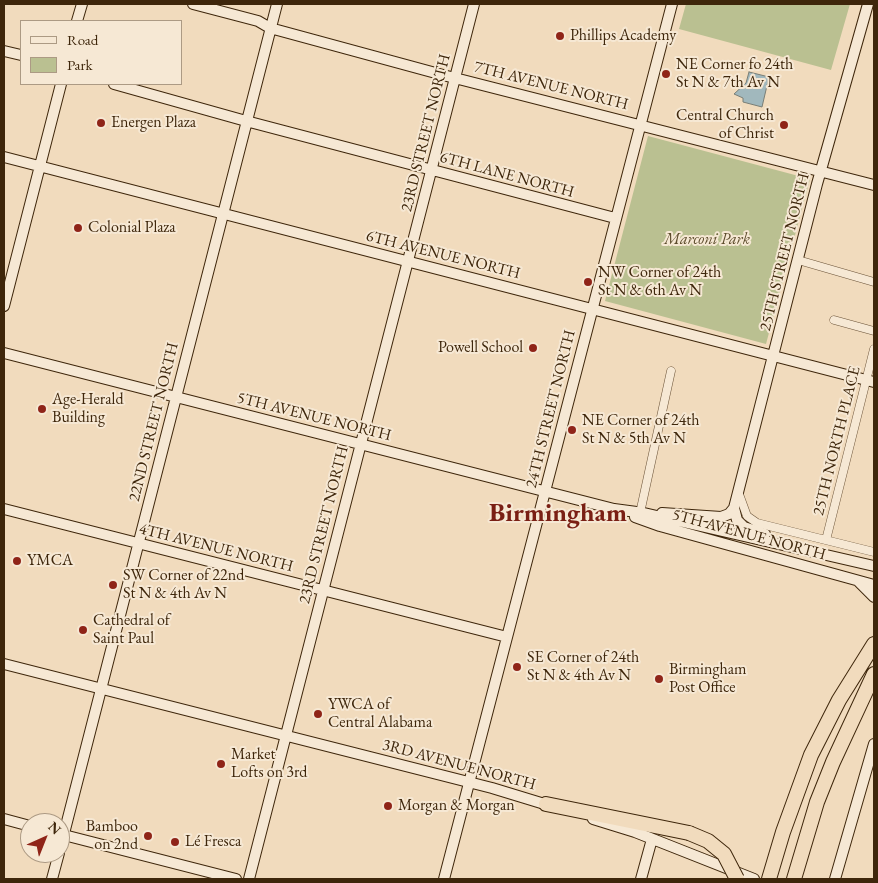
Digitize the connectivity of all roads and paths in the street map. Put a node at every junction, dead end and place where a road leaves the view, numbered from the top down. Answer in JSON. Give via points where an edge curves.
{"nodes":[{"id":1,"x":82,"y":4,"type":"edge"},
{"id":2,"x":193,"y":4,"type":"edge"},
{"id":3,"x":277,"y":4,"type":"edge"},
{"id":4,"x":474,"y":4,"type":"edge"},
{"id":5,"x":672,"y":4,"type":"edge"},
{"id":6,"x":868,"y":4,"type":"edge"},
{"id":7,"x":77,"y":20,"type":"edge"},
{"id":8,"x":270,"y":28,"type":"junction"},
{"id":9,"x":4,"y":51,"type":"edge"},
{"id":10,"x":20,"y":55,"type":"edge"},
{"id":11,"x":455,"y":78,"type":"junction"},
{"id":12,"x":61,"y":85,"type":"edge"},
{"id":13,"x":118,"y":85,"type":"edge"},
{"id":14,"x":246,"y":121,"type":"junction"},
{"id":15,"x":640,"y":124,"type":"junction"},
{"id":16,"x":4,"y":157,"type":"edge"},
{"id":17,"x":40,"y":167,"type":"junction"},
{"id":18,"x":432,"y":170,"type":"junction"},
{"id":19,"x":821,"y":172,"type":"junction"},
{"id":20,"x":874,"y":186,"type":"edge"},
{"id":21,"x":223,"y":214,"type":"junction"},
{"id":22,"x":615,"y":218,"type":"junction"},
{"id":23,"x":798,"y":260,"type":"junction"},
{"id":24,"x":409,"y":262,"type":"junction"},
{"id":25,"x":874,"y":282,"type":"edge"},
{"id":26,"x":4,"y":306,"type":"edge"},
{"id":27,"x":592,"y":308,"type":"junction"},
{"id":28,"x":834,"y":320,"type":"dead end"},
{"id":29,"x":874,"y":331,"type":"edge"},
{"id":30,"x":874,"y":348,"type":"edge"},
{"id":31,"x":4,"y":353,"type":"edge"},
{"id":32,"x":774,"y":357,"type":"junction"},
{"id":33,"x":670,"y":371,"type":"dead end"},
{"id":34,"x":871,"y":381,"type":"edge"},
{"id":35,"x":176,"y":398,"type":"junction"},
{"id":36,"x":361,"y":444,"type":"junction"},
{"id":37,"x":546,"y":491,"type":"junction"},
{"id":38,"x":739,"y":494,"type":"junction"},
{"id":39,"x":734,"y":508,"type":"junction"},
{"id":40,"x":4,"y":509,"type":"edge"},
{"id":41,"x":618,"y":510,"type":"junction"},
{"id":42,"x":642,"y":513,"type":"junction"},
{"id":43,"x":826,"y":540,"type":"junction"},
{"id":44,"x":138,"y":544,"type":"junction"},
{"id":45,"x":874,"y":552,"type":"edge"},
{"id":46,"x":874,"y":565,"type":"edge"},
{"id":47,"x":856,"y":580,"type":"junction"},
{"id":48,"x":874,"y":585,"type":"edge"},
{"id":49,"x":323,"y":590,"type":"junction"},
{"id":50,"x":874,"y":597,"type":"edge"},
{"id":51,"x":508,"y":637,"type":"junction"},
{"id":52,"x":874,"y":644,"type":"edge"},
{"id":53,"x":4,"y":664,"type":"edge"},
{"id":54,"x":874,"y":674,"type":"edge"},
{"id":55,"x":101,"y":688,"type":"junction"},
{"id":56,"x":874,"y":696,"type":"edge"},
{"id":57,"x":849,"y":726,"type":"junction"},
{"id":58,"x":286,"y":736,"type":"junction"},
{"id":59,"x":874,"y":744,"type":"edge"},
{"id":60,"x":470,"y":783,"type":"junction"},
{"id":61,"x":546,"y":804,"type":"junction"},
{"id":62,"x":68,"y":813,"type":"edge"},
{"id":63,"x":4,"y":820,"type":"edge"},
{"id":64,"x":20,"y":824,"type":"edge"},
{"id":65,"x":70,"y":836,"type":"edge"},
{"id":66,"x":652,"y":839,"type":"junction"},
{"id":67,"x":56,"y":863,"type":"edge"},
{"id":68,"x":52,"y":879,"type":"edge"},
{"id":69,"x":236,"y":879,"type":"edge"},
{"id":70,"x":249,"y":879,"type":"edge"},
{"id":71,"x":444,"y":879,"type":"edge"},
{"id":72,"x":641,"y":879,"type":"edge"},
{"id":73,"x":737,"y":879,"type":"edge"},
{"id":74,"x":754,"y":879,"type":"edge"},
{"id":75,"x":769,"y":879,"type":"edge"},
{"id":76,"x":794,"y":879,"type":"edge"},
{"id":77,"x":835,"y":879,"type":"edge"}],
"edges":[{"from":1,"to":7,"type":"main road"},
{"from":2,"to":8,"type":"main road","name":"7TH AVENUE NORTH","via":[[258,21]]},
{"from":3,"to":8,"type":"main road","name":"22ND STREET NORTH"},
{"from":4,"to":11,"type":"main road","name":"23RD STREET NORTH"},
{"from":5,"to":15,"type":"main road","name":"24TH STREET NORTH"},
{"from":6,"to":19,"type":"main road","name":"25TH STREET NORTH"},
{"from":8,"to":11,"type":"main road","name":"7TH AVENUE NORTH"},
{"from":8,"to":14,"type":"main road","name":"22ND STREET NORTH"},
{"from":9,"to":10,"type":"main road"},
{"from":11,"to":15,"type":"main road","name":"7TH AVENUE NORTH"},
{"from":11,"to":18,"type":"main road","name":"23RD STREET NORTH"},
{"from":12,"to":17,"type":"main road"},
{"from":13,"to":14,"type":"main road","name":"6TH LANE NORTH"},
{"from":14,"to":18,"type":"main road","name":"6TH LANE NORTH"},
{"from":14,"to":21,"type":"main road","name":"22ND STREET NORTH"},
{"from":15,"to":19,"type":"main road","name":"7TH AVENUE NORTH"},
{"from":15,"to":22,"type":"main road","name":"24TH STREET NORTH"},
{"from":16,"to":17,"type":"main road","name":"6TH AVENUE NORTH"},
{"from":17,"to":21,"type":"main road","name":"6TH AVENUE NORTH"},
{"from":17,"to":26,"type":"main road"},
{"from":18,"to":22,"type":"main road","name":"6TH LANE NORTH"},
{"from":18,"to":24,"type":"main road","name":"23RD STREET NORTH"},
{"from":19,"to":20,"type":"main road","name":"7TH AVENUE NORTH"},
{"from":19,"to":23,"type":"main road","name":"25TH STREET NORTH"},
{"from":21,"to":24,"type":"main road","name":"6TH AVENUE NORTH"},
{"from":21,"to":35,"type":"main road","name":"22ND STREET NORTH"},
{"from":22,"to":27,"type":"main road","name":"24TH STREET NORTH"},
{"from":23,"to":25,"type":"street"},
{"from":23,"to":32,"type":"main road","name":"25TH STREET NORTH"},
{"from":24,"to":27,"type":"main road","name":"6TH AVENUE NORTH"},
{"from":24,"to":36,"type":"main road","name":"23RD STREET NORTH"},
{"from":27,"to":32,"type":"main road","name":"6TH AVENUE NORTH"},
{"from":27,"to":37,"type":"main road","name":"24TH STREET NORTH"},
{"from":28,"to":29,"type":"street"},
{"from":30,"to":34,"type":"street","name":"25TH NORTH PLACE"},
{"from":31,"to":35,"type":"main road","name":"5TH AVENUE NORTH"},
{"from":32,"to":34,"type":"main road","name":"6TH AVENUE NORTH"},
{"from":32,"to":38,"type":"main road","name":"25TH STREET NORTH"},
{"from":33,"to":42,"type":"street"},
{"from":34,"to":43,"type":"street","name":"25TH NORTH PLACE"},
{"from":35,"to":36,"type":"main road","name":"5TH AVENUE NORTH"},
{"from":35,"to":44,"type":"main road","name":"22ND STREET NORTH"},
{"from":36,"to":37,"type":"main road","name":"5TH AVENUE NORTH"},
{"from":36,"to":49,"type":"main road","name":"23RD STREET NORTH"},
{"from":37,"to":41,"type":"main road","name":"5TH AVENUE NORTH"},
{"from":37,"to":51,"type":"main road","name":"24TH STREET NORTH"},
{"from":38,"to":39,"type":"main road","name":"25TH STREET NORTH"},
{"from":38,"to":43,"type":"street","via":[[747,516],[757,523]]},
{"from":39,"to":42,"type":"main road","via":[[721,517]]},
{"from":39,"to":46,"type":"main road","via":[[737,520],[753,531]]},
{"from":40,"to":44,"type":"main road","name":"4TH AVENUE NORTH"},
{"from":41,"to":42,"type":"main road","name":"5TH AVENUE NORTH"},
{"from":41,"to":47,"type":"main road","name":"5TH AVENUE NORTH","via":[[660,526]]},
{"from":42,"to":46,"type":"main road","name":"5TH AVENUE NORTH"},
{"from":43,"to":45,"type":"street"},
{"from":44,"to":49,"type":"main road","name":"4TH AVENUE NORTH"},
{"from":44,"to":55,"type":"main road","name":"22ND STREET NORTH"},
{"from":47,"to":48,"type":"main road","name":"5TH AVENUE NORTH"},
{"from":47,"to":50,"type":"main road"},
{"from":49,"to":51,"type":"main road","name":"4TH AVENUE NORTH"},
{"from":49,"to":58,"type":"main road","name":"23RD STREET NORTH"},
{"from":51,"to":60,"type":"main road","name":"24TH STREET NORTH"},
{"from":52,"to":75,"type":"highway","via":[[839,700],[812,755]]},
{"from":53,"to":55,"type":"main road","name":"3RD AVENUE NORTH"},
{"from":54,"to":57,"type":"highway"},
{"from":55,"to":58,"type":"main road","name":"3RD AVENUE NORTH"},
{"from":55,"to":62,"type":"main road","name":"22ND STREET NORTH"},
{"from":56,"to":57,"type":"highway"},
{"from":57,"to":76,"type":"highway","via":[[817,802]]},
{"from":58,"to":60,"type":"main road","name":"3RD AVENUE NORTH"},
{"from":58,"to":70,"type":"main road","name":"23RD STREET NORTH"},
{"from":59,"to":77,"type":"main road"},
{"from":60,"to":61,"type":"main road","name":"3RD AVENUE NORTH"},
{"from":60,"to":71,"type":"main road","name":"24TH STREET NORTH"},
{"from":61,"to":66,"type":"main road","name":"3RD AVENUE NORTH"},
{"from":61,"to":73,"type":"highway","bridge":true,"via":[[689,833],[708,841],[724,854]]},
{"from":63,"to":64,"type":"main road"},
{"from":65,"to":69,"type":"main road"},
{"from":66,"to":72,"type":"main road"},
{"from":66,"to":74,"type":"main road","name":"3RD AVENUE NORTH"},
{"from":67,"to":68,"type":"main road"}]}
